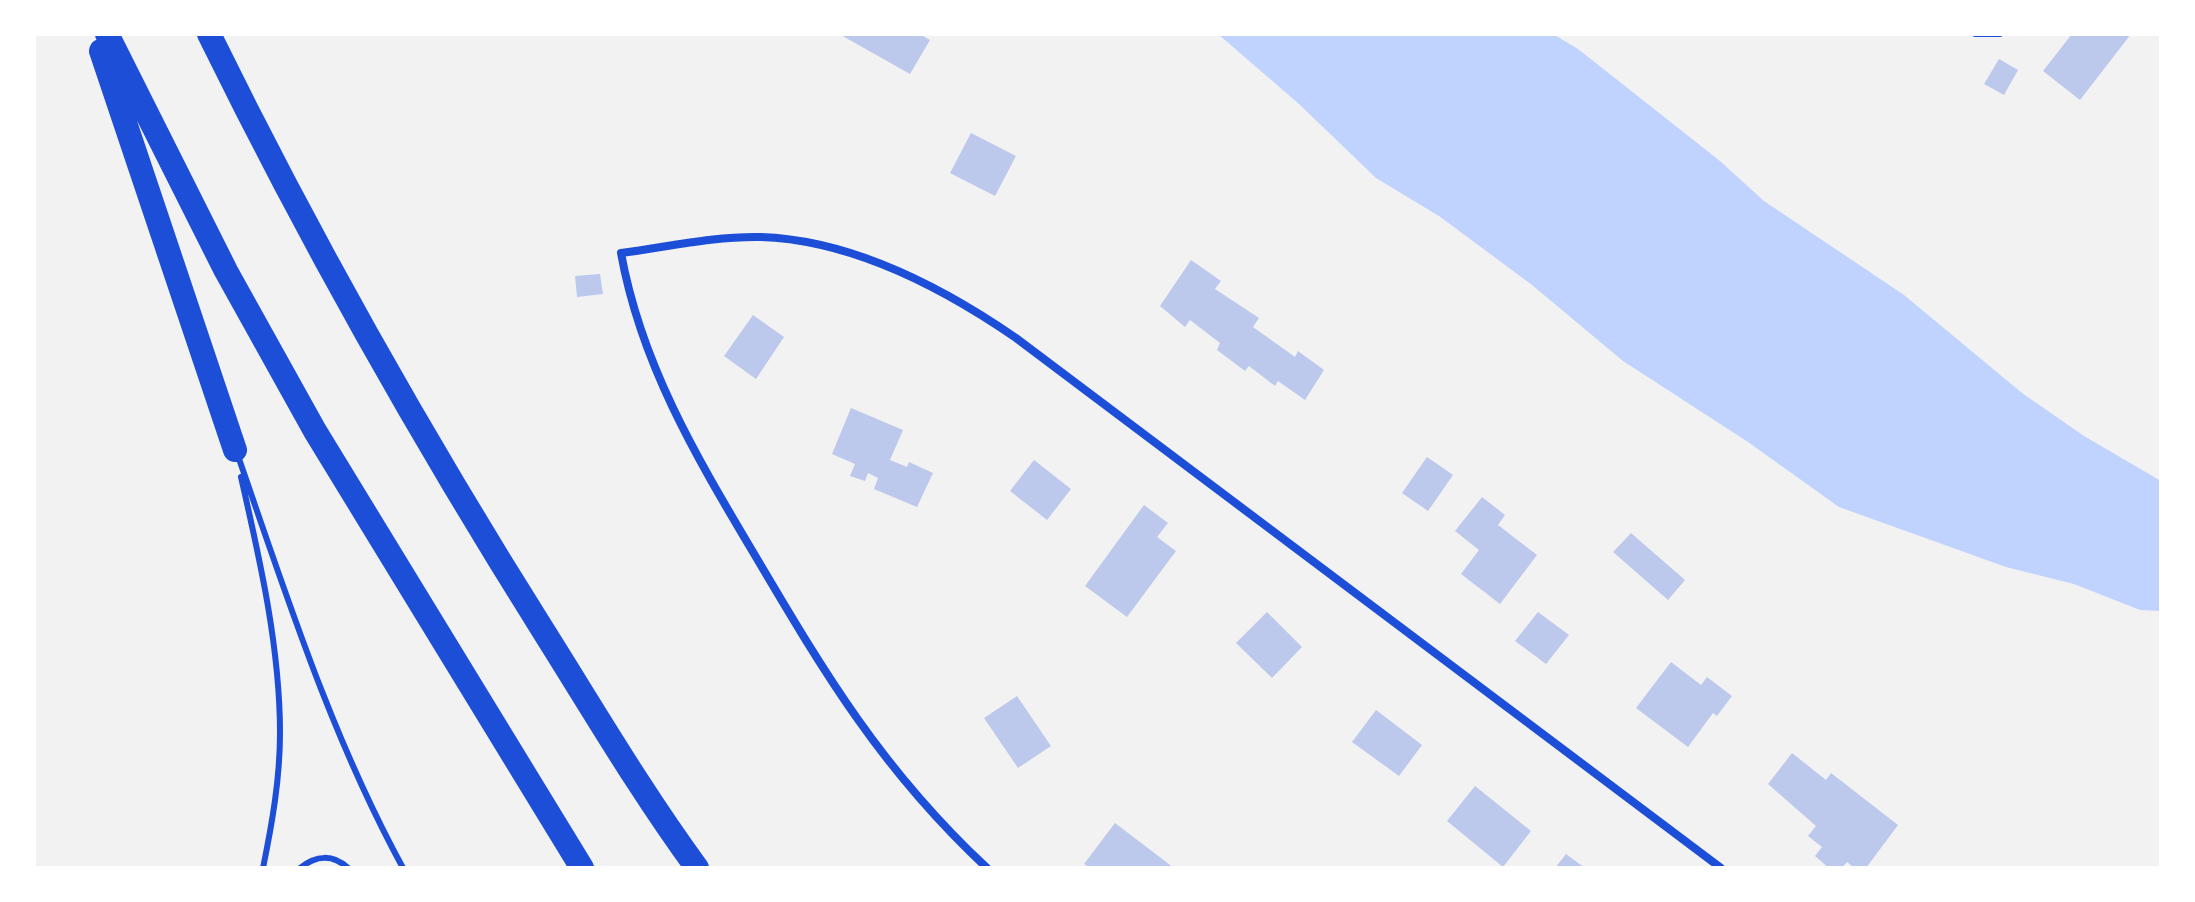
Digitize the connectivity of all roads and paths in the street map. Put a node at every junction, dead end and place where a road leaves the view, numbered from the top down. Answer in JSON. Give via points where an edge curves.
{"nodes":[{"id":1,"x":96,"y":34,"type":"edge"},
{"id":2,"x":107,"y":34,"type":"edge"},
{"id":3,"x":209,"y":34,"type":"edge"},
{"id":4,"x":1975,"y":34,"type":"edge"},
{"id":5,"x":2000,"y":34,"type":"edge"},
{"id":6,"x":235,"y":450,"type":"junction"},
{"id":7,"x":263,"y":868,"type":"edge"},
{"id":8,"x":300,"y":868,"type":"edge"},
{"id":9,"x":348,"y":868,"type":"edge"},
{"id":10,"x":403,"y":868,"type":"edge"},
{"id":11,"x":582,"y":868,"type":"edge"},
{"id":12,"x":697,"y":868,"type":"edge"},
{"id":13,"x":987,"y":868,"type":"edge"},
{"id":14,"x":1721,"y":868,"type":"edge"}],
"edges":[{"from":1,"to":6,"type":"highway"},
{"from":2,"to":11,"type":"highway","via":[[219,258],[315,431]]},
{"from":3,"to":12,"type":"highway","via":[[390,377],[515,585]]},
{"from":4,"to":5,"type":"lane"},
{"from":6,"to":7,"type":"lane","via":[[259,562],[279,707],[276,795]]},
{"from":6,"to":10,"type":"lane","via":[[321,693]]},
{"from":8,"to":9,"type":"lane","via":[[328,857]]},
{"from":13,"to":14,"type":"street","via":[[884,758],[823,670],[668,401],[641,339],[621,253],[715,239],[782,239],[887,266],[952,298],[1016,338]]}]}
